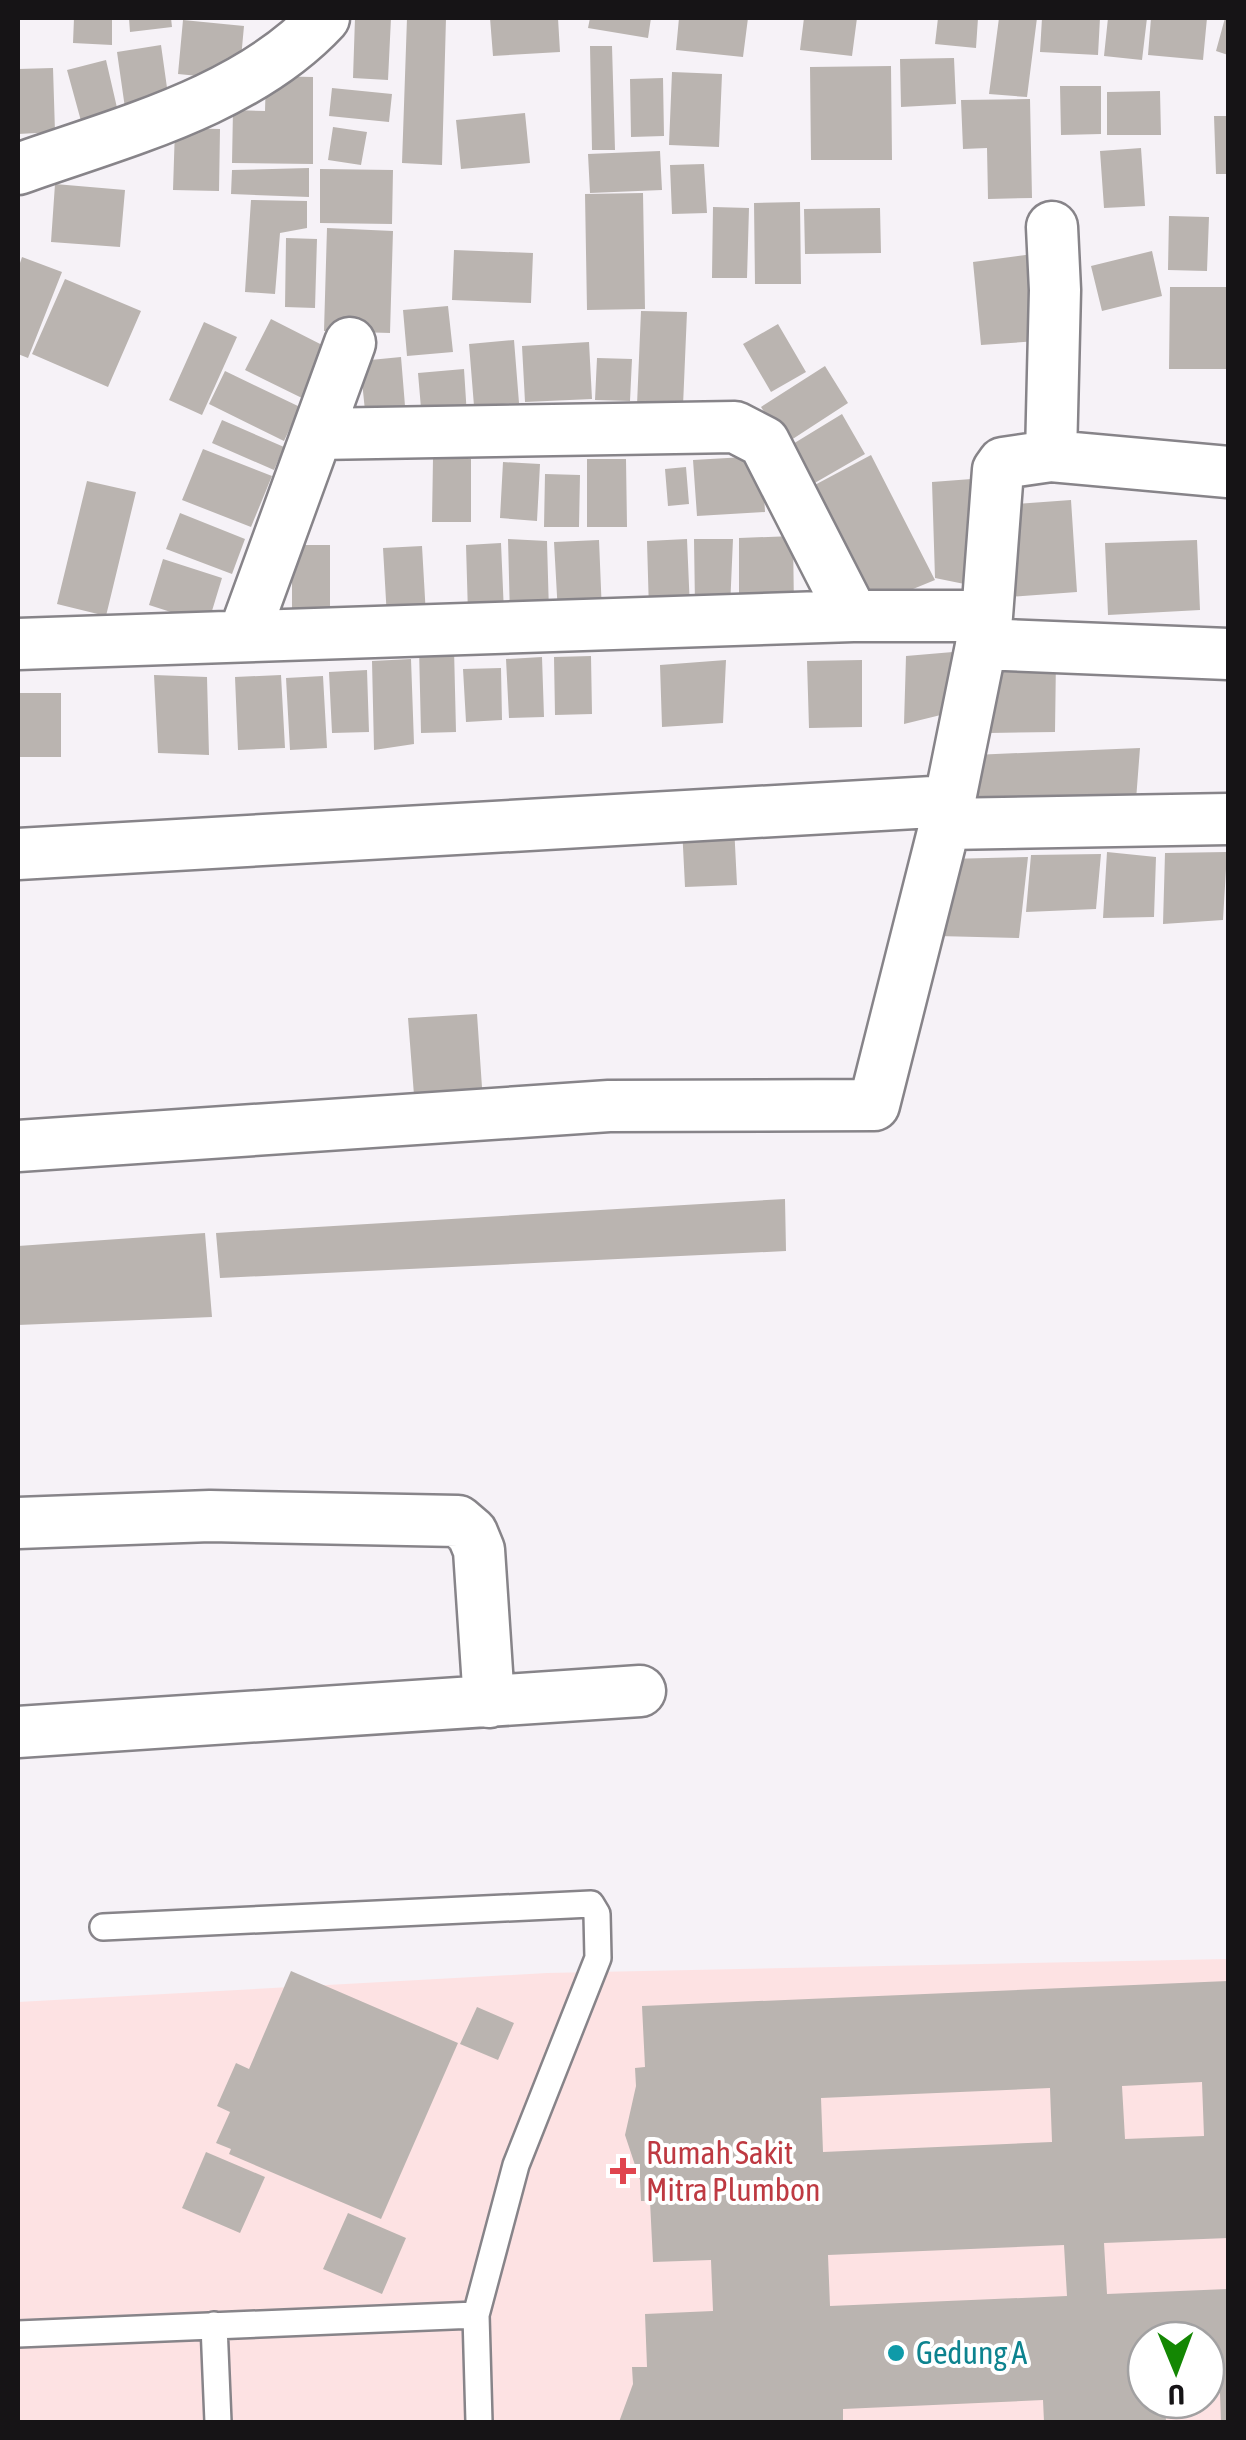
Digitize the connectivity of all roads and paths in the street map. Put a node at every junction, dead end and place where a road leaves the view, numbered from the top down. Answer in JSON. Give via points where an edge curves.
{"nodes":[{"id":1,"x":324,"y":18,"type":"edge"},
{"id":2,"x":18,"y":169,"type":"edge"},
{"id":3,"x":1052,"y":227,"type":"dead end"},
{"id":4,"x":350,"y":342,"type":"dead end"},
{"id":5,"x":317,"y":434,"type":"junction"},
{"id":6,"x":1051,"y":456,"type":"junction"},
{"id":7,"x":1228,"y":472,"type":"edge"},
{"id":8,"x":853,"y":616,"type":"junction"},
{"id":9,"x":984,"y":630,"type":"junction"},
{"id":10,"x":244,"y":634,"type":"junction"},
{"id":11,"x":18,"y":644,"type":"edge"},
{"id":12,"x":1228,"y":654,"type":"edge"},
{"id":13,"x":948,"y":812,"type":"junction"},
{"id":14,"x":1228,"y":819,"type":"edge"},
{"id":15,"x":18,"y":854,"type":"edge"},
{"id":16,"x":18,"y":1146,"type":"edge"},
{"id":17,"x":18,"y":1523,"type":"edge"},
{"id":18,"x":640,"y":1691,"type":"dead end"},
{"id":19,"x":489,"y":1702,"type":"junction"},
{"id":20,"x":18,"y":1732,"type":"edge"},
{"id":21,"x":103,"y":1927,"type":"dead end"},
{"id":22,"x":476,"y":2315,"type":"junction"},
{"id":23,"x":214,"y":2324,"type":"junction"},
{"id":24,"x":18,"y":2334,"type":"edge"},
{"id":25,"x":218,"y":2422,"type":"edge"},
{"id":26,"x":480,"y":2422,"type":"edge"}],
"edges":[{"from":1,"to":2,"type":"street","via":[[290,50],[229,86]]},
{"from":3,"to":6,"type":"street"},
{"from":4,"to":5,"type":"street"},
{"from":5,"to":8,"type":"street","via":[[735,428],[752,433],[764,442]]},
{"from":5,"to":10,"type":"street"},
{"from":6,"to":7,"type":"street"},
{"from":6,"to":9,"type":"street","via":[[1012,461],[998,470]]},
{"from":8,"to":9,"type":"street"},
{"from":8,"to":10,"type":"street"},
{"from":9,"to":12,"type":"street"},
{"from":9,"to":13,"type":"street"},
{"from":10,"to":11,"type":"street"},
{"from":13,"to":14,"type":"street"},
{"from":13,"to":15,"type":"street"},
{"from":13,"to":16,"type":"street","via":[[874,1106],[609,1106]]},
{"from":17,"to":19,"type":"street","via":[[210,1516],[458,1521],[479,1550]]},
{"from":18,"to":19,"type":"street"},
{"from":19,"to":20,"type":"street"},
{"from":21,"to":22,"type":"lane","via":[[592,1904],[598,1958],[516,2165]]},
{"from":22,"to":23,"type":"lane"},
{"from":22,"to":26,"type":"lane"},
{"from":23,"to":24,"type":"lane"},
{"from":23,"to":25,"type":"lane"}]}
